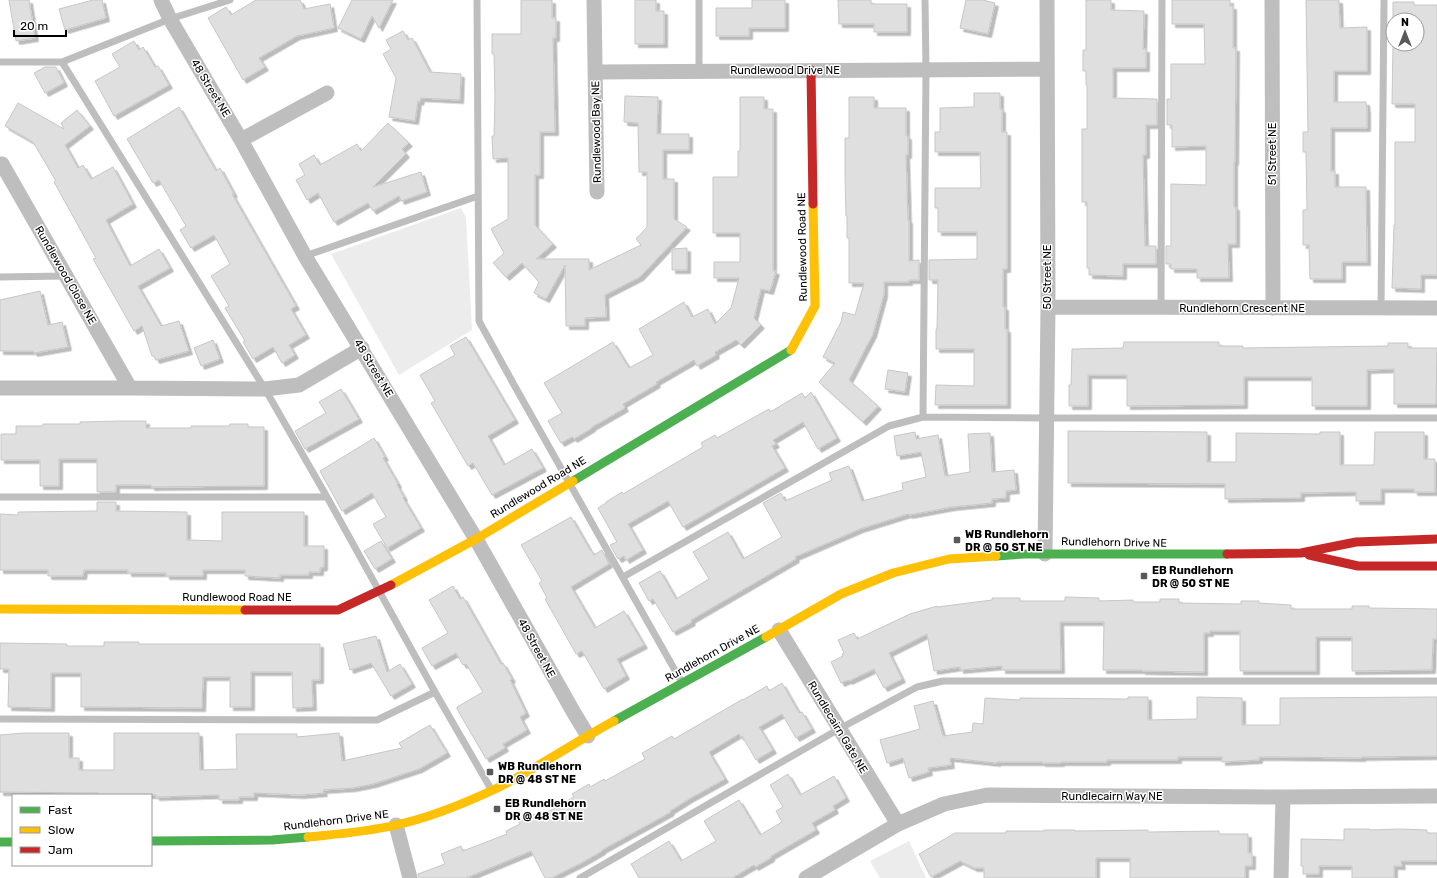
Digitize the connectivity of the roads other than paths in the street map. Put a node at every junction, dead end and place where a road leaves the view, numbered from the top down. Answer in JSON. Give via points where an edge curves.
{"nodes":[{"id":1,"x":161,"y":0,"type":"edge"},
{"id":2,"x":230,"y":0,"type":"edge"},
{"id":3,"x":477,"y":0,"type":"edge"},
{"id":4,"x":594,"y":0,"type":"edge"},
{"id":5,"x":699,"y":0,"type":"edge"},
{"id":6,"x":925,"y":0,"type":"edge"},
{"id":7,"x":1047,"y":0,"type":"edge"},
{"id":8,"x":1162,"y":0,"type":"edge"},
{"id":9,"x":1272,"y":0,"type":"edge"},
{"id":10,"x":1384,"y":0,"type":"edge"},
{"id":11,"x":170,"y":19,"type":"junction"},
{"id":12,"x":0,"y":62,"type":"edge"},
{"id":13,"x":62,"y":62,"type":"junction"},
{"id":14,"x":1047,"y":69,"type":"junction"},
{"id":15,"x":811,"y":70,"type":"junction"},
{"id":16,"x":926,"y":70,"type":"junction"},
{"id":17,"x":699,"y":71,"type":"junction"},
{"id":18,"x":595,"y":72,"type":"junction"},
{"id":19,"x":327,"y":93,"type":"dead end"},
{"id":20,"x":241,"y":140,"type":"junction"},
{"id":21,"x":0,"y":164,"type":"edge"},
{"id":22,"x":597,"y":192,"type":"dead end"},
{"id":23,"x":478,"y":196,"type":"junction"},
{"id":24,"x":305,"y":256,"type":"junction"},
{"id":25,"x":0,"y":276,"type":"edge"},
{"id":26,"x":66,"y":276,"type":"junction"},
{"id":27,"x":1048,"y":307,"type":"junction"},
{"id":28,"x":1161,"y":308,"type":"junction"},
{"id":29,"x":1273,"y":308,"type":"junction"},
{"id":30,"x":1381,"y":308,"type":"junction"},
{"id":31,"x":1437,"y":308,"type":"edge"},
{"id":32,"x":362,"y":348,"type":"junction"},
{"id":33,"x":0,"y":388,"type":"edge"},
{"id":34,"x":130,"y":388,"type":"junction"},
{"id":35,"x":265,"y":390,"type":"junction"},
{"id":36,"x":923,"y":417,"type":"junction"},
{"id":37,"x":1046,"y":418,"type":"junction"},
{"id":38,"x":1437,"y":418,"type":"edge"},
{"id":39,"x":569,"y":482,"type":"junction"},
{"id":40,"x":0,"y":497,"type":"edge"},
{"id":41,"x":327,"y":497,"type":"junction"},
{"id":42,"x":476,"y":539,"type":"junction"},
{"id":43,"x":1437,"y":539,"type":"edge"},
{"id":44,"x":1301,"y":553,"type":"junction"},
{"id":45,"x":1045,"y":554,"type":"junction"},
{"id":46,"x":1437,"y":566,"type":"edge"},
{"id":47,"x":623,"y":577,"type":"junction"},
{"id":48,"x":379,"y":591,"type":"junction"},
{"id":49,"x":0,"y":609,"type":"edge"},
{"id":50,"x":779,"y":630,"type":"junction"},
{"id":51,"x":1437,"y":681,"type":"edge"},
{"id":52,"x":682,"y":683,"type":"junction"},
{"id":53,"x":435,"y":692,"type":"junction"},
{"id":54,"x":0,"y":719,"type":"edge"},
{"id":55,"x":839,"y":729,"type":"junction"},
{"id":56,"x":588,"y":736,"type":"junction"},
{"id":57,"x":492,"y":790,"type":"junction"},
{"id":58,"x":1437,"y":796,"type":"edge"},
{"id":59,"x":1283,"y":797,"type":"junction"},
{"id":60,"x":898,"y":824,"type":"junction"},
{"id":61,"x":396,"y":825,"type":"junction"},
{"id":62,"x":152,"y":841,"type":"edge"},
{"id":63,"x":0,"y":842,"type":"edge"},
{"id":64,"x":12,"y":842,"type":"edge"},
{"id":65,"x":410,"y":878,"type":"edge"},
{"id":66,"x":580,"y":878,"type":"edge"},
{"id":67,"x":806,"y":878,"type":"edge"},
{"id":68,"x":1281,"y":878,"type":"edge"}],
"edges":[{"from":1,"to":11,"type":"street","name":"48 Street NE"},
{"from":2,"to":11,"type":"lane"},
{"from":3,"to":23,"type":"lane"},
{"from":4,"to":18,"type":"street"},
{"from":5,"to":17,"type":"lane"},
{"from":6,"to":16,"type":"lane"},
{"from":7,"to":14,"type":"street","name":"50 Street NE"},
{"from":8,"to":28,"type":"lane"},
{"from":9,"to":29,"type":"street","name":"51 Street NE"},
{"from":10,"to":30,"type":"lane"},
{"from":11,"to":13,"type":"lane"},
{"from":11,"to":20,"type":"street","name":"48 Street NE"},
{"from":12,"to":13,"type":"lane"},
{"from":13,"to":35,"type":"lane"},
{"from":14,"to":16,"type":"street","name":"Rundlewood Drive NE"},
{"from":14,"to":27,"type":"street","name":"50 Street NE"},
{"from":15,"to":16,"type":"street","name":"Rundlewood Drive NE"},
{"from":15,"to":17,"type":"street","name":"Rundlewood Drive NE"},
{"from":15,"to":39,"type":"street","name":"Rundlewood Road NE","via":[[815,306],[790,350]]},
{"from":16,"to":36,"type":"lane"},
{"from":17,"to":18,"type":"street","name":"Rundlewood Drive NE"},
{"from":18,"to":22,"type":"street","name":"Rundlewood Bay NE"},
{"from":19,"to":20,"type":"street"},
{"from":20,"to":24,"type":"street","name":"48 Street NE"},
{"from":21,"to":26,"type":"street","name":"Rundlewood Close NE"},
{"from":23,"to":24,"type":"lane"},
{"from":23,"to":39,"type":"lane","via":[[479,320]]},
{"from":24,"to":32,"type":"street","name":"48 Street NE"},
{"from":25,"to":26,"type":"lane"},
{"from":26,"to":34,"type":"street","name":"Rundlewood Close NE"},
{"from":27,"to":28,"type":"street","name":"Rundlehorn Crescent NE"},
{"from":27,"to":37,"type":"street","name":"50 Street NE"},
{"from":28,"to":29,"type":"street","name":"Rundlehorn Crescent NE"},
{"from":29,"to":30,"type":"street","name":"Rundlehorn Crescent NE"},
{"from":30,"to":31,"type":"street","name":"Rundlehorn Crescent NE"},
{"from":32,"to":35,"type":"street","via":[[299,384]]},
{"from":32,"to":42,"type":"street","name":"48 Street NE"},
{"from":33,"to":34,"type":"street"},
{"from":34,"to":35,"type":"street"},
{"from":35,"to":41,"type":"lane"},
{"from":36,"to":37,"type":"lane"},
{"from":36,"to":47,"type":"lane","via":[[889,426]]},
{"from":37,"to":38,"type":"lane"},
{"from":37,"to":45,"type":"street","name":"50 Street NE"},
{"from":39,"to":42,"type":"street","name":"Rundlewood Road NE"},
{"from":39,"to":47,"type":"lane"},
{"from":40,"to":41,"type":"lane"},
{"from":41,"to":48,"type":"lane"},
{"from":42,"to":48,"type":"street","name":"Rundlewood Road NE"},
{"from":42,"to":56,"type":"street","name":"48 Street NE"},
{"from":43,"to":44,"type":"street","name":"Rundlehorn Drive NE","via":[[1356,542]]},
{"from":44,"to":45,"type":"street","name":"Rundlehorn Drive NE"},
{"from":44,"to":46,"type":"street","name":"Rundlehorn Drive NE","via":[[1358,566]]},
{"from":45,"to":50,"type":"street","name":"Rundlehorn Drive NE","via":[[950,559],[893,573],[841,594]]},
{"from":47,"to":52,"type":"lane"},
{"from":48,"to":49,"type":"street","name":"Rundlewood Road NE","via":[[338,610]]},
{"from":48,"to":53,"type":"lane"},
{"from":50,"to":52,"type":"street","name":"Rundlehorn Drive NE"},
{"from":50,"to":55,"type":"street","name":"Rundlecairn Gate NE"},
{"from":51,"to":55,"type":"lane","via":[[943,681],[917,686]]},
{"from":52,"to":56,"type":"street","name":"Rundlehorn Drive NE"},
{"from":53,"to":54,"type":"lane","via":[[377,720]]},
{"from":53,"to":57,"type":"lane"},
{"from":55,"to":60,"type":"street","name":"Rundlecairn Gate NE"},
{"from":55,"to":66,"type":"lane"},
{"from":56,"to":57,"type":"street","name":"Rundlehorn Drive NE"},
{"from":57,"to":61,"type":"street","name":"Rundlehorn Drive NE","via":[[438,812]]},
{"from":58,"to":59,"type":"street","name":"Rundlecairn Way NE"},
{"from":59,"to":60,"type":"street","name":"Rundlecairn Way NE","via":[[987,795],[944,804]]},
{"from":59,"to":68,"type":"street"},
{"from":60,"to":67,"type":"street","name":"Rundlecairn Way NE"},
{"from":61,"to":62,"type":"street","name":"Rundlehorn Drive NE","via":[[341,834],[272,840]]},
{"from":61,"to":65,"type":"street"},
{"from":63,"to":64,"type":"street"}]}
